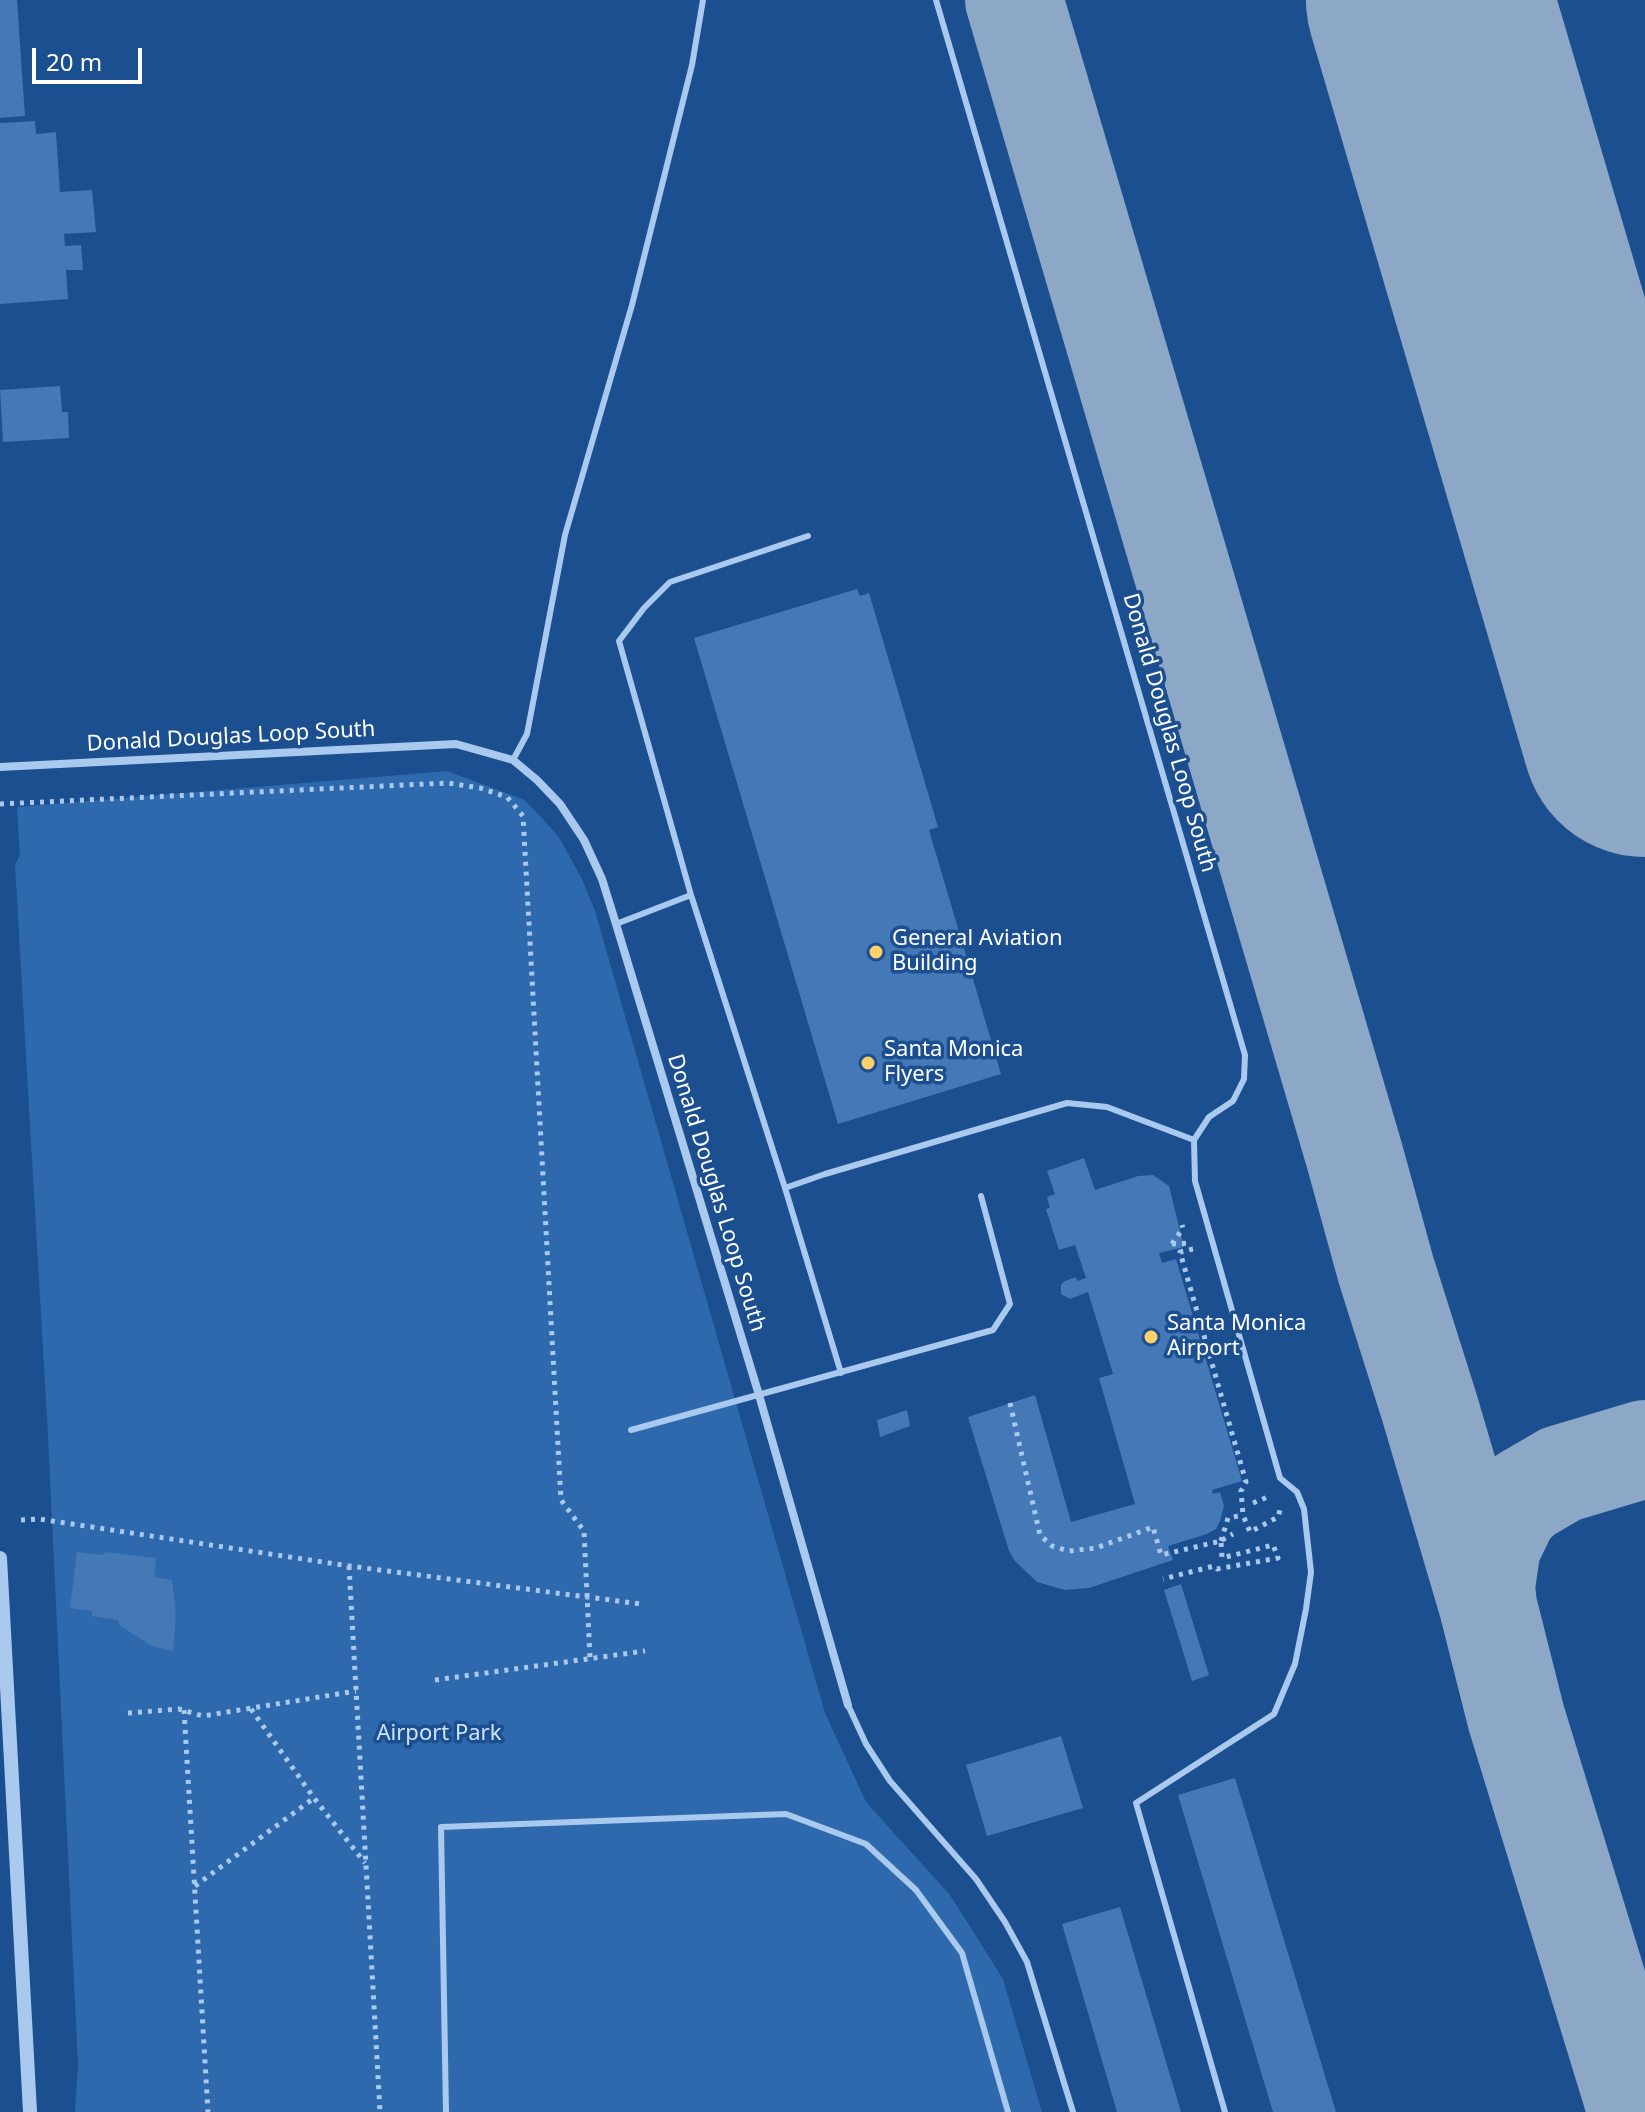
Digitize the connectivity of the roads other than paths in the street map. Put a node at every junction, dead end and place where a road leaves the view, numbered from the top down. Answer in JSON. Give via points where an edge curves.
{"nodes":[{"id":1,"x":703,"y":0,"type":"edge"},
{"id":2,"x":936,"y":0,"type":"edge"},
{"id":3,"x":808,"y":536,"type":"dead end"},
{"id":4,"x":513,"y":760,"type":"junction"},
{"id":5,"x":0,"y":767,"type":"edge"},
{"id":6,"x":691,"y":895,"type":"junction"},
{"id":7,"x":616,"y":924,"type":"junction"},
{"id":8,"x":1194,"y":1140,"type":"junction"},
{"id":9,"x":785,"y":1188,"type":"junction"},
{"id":10,"x":981,"y":1196,"type":"dead end"},
{"id":11,"x":841,"y":1373,"type":"junction"},
{"id":12,"x":759,"y":1395,"type":"junction"},
{"id":13,"x":631,"y":1430,"type":"dead end"},
{"id":14,"x":0,"y":1558,"type":"edge"},
{"id":15,"x":1,"y":1588,"type":"edge"},
{"id":16,"x":848,"y":1705,"type":"joint"},
{"id":17,"x":30,"y":2112,"type":"edge"},
{"id":18,"x":446,"y":2112,"type":"edge"},
{"id":19,"x":1008,"y":2112,"type":"edge"},
{"id":20,"x":1073,"y":2112,"type":"edge"},
{"id":21,"x":1225,"y":2112,"type":"edge"}],
"edges":[{"from":1,"to":4,"type":"lane","via":[[692,65],[632,305],[565,535],[527,734]]},
{"from":2,"to":8,"type":"lane","name":"Donald Douglas Loop South","via":[[1245,1055],[1244,1079],[1233,1101],[1209,1117]]},
{"from":3,"to":6,"type":"lane","via":[[670,582],[619,641]]},
{"from":4,"to":5,"type":"street","name":"Donald Douglas Loop South","via":[[456,744]]},
{"from":4,"to":7,"type":"street","name":"Donald Douglas Loop South","via":[[560,804],[584,840]]},
{"from":6,"to":7,"type":"lane"},
{"from":6,"to":9,"type":"lane"},
{"from":7,"to":12,"type":"street","name":"Donald Douglas Loop South"},
{"from":8,"to":9,"type":"lane","via":[[1107,1107],[1067,1103]]},
{"from":8,"to":21,"type":"lane","via":[[1195,1181],[1280,1478],[1297,1492],[1304,1509],[1311,1572],[1295,1664],[1274,1714],[1136,1803]]},
{"from":9,"to":11,"type":"lane"},
{"from":10,"to":11,"type":"lane","via":[[1010,1304],[993,1330]]},
{"from":11,"to":12,"type":"lane"},
{"from":12,"to":13,"type":"lane"},
{"from":12,"to":16,"type":"street","name":"Donald Douglas Loop South"},
{"from":14,"to":15,"type":"street"},
{"from":15,"to":17,"type":"street"},
{"from":16,"to":20,"type":"lane","name":"Donald Douglas Loop South","via":[[890,1781],[976,1879],[1005,1922],[1031,1974]]},
{"from":18,"to":19,"type":"lane","via":[[441,1827],[786,1814],[866,1844],[916,1890],[962,1953]]}]}
